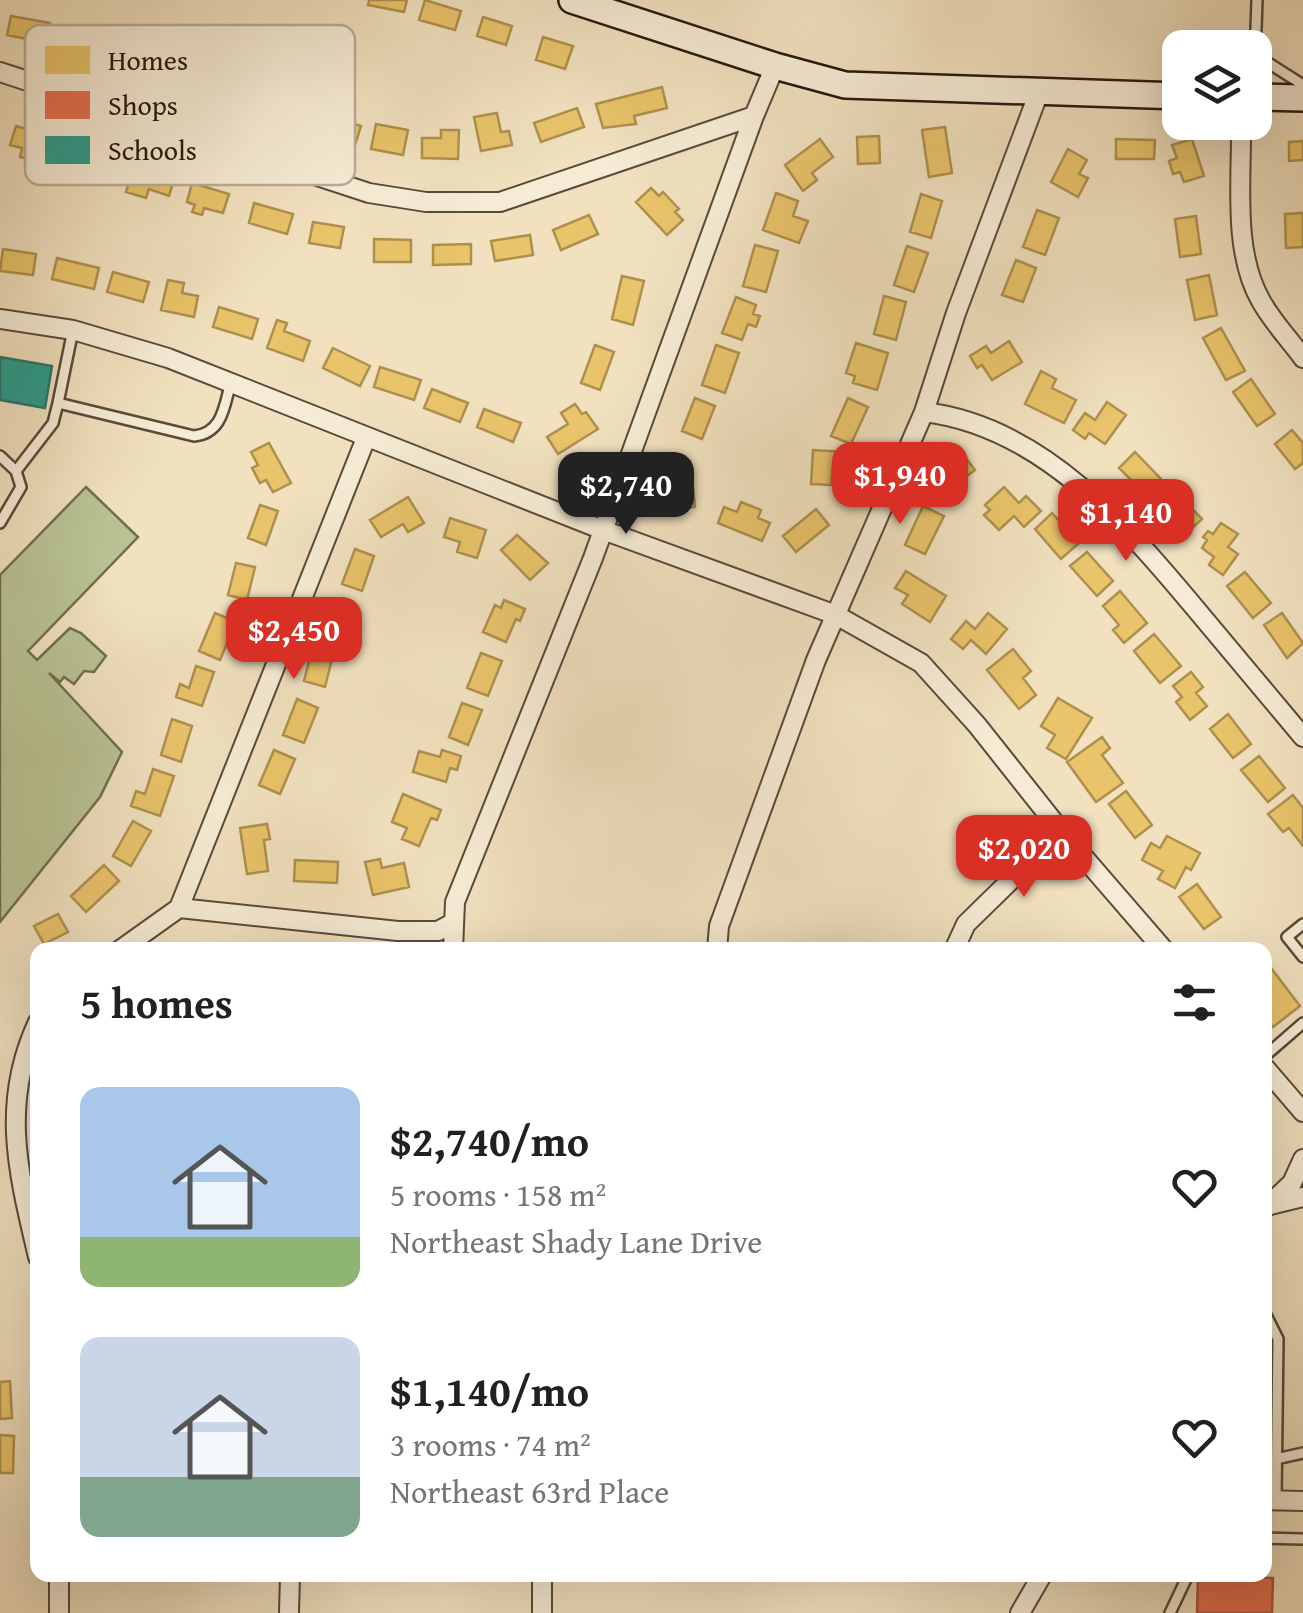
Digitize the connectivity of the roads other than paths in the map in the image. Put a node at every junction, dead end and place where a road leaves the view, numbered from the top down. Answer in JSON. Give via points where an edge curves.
{"nodes":[{"id":1,"x":572,"y":0,"type":"edge"},
{"id":2,"x":1257,"y":0,"type":"edge"},
{"id":3,"x":1256,"y":30,"type":"edge"},
{"id":4,"x":775,"y":66,"type":"junction"},
{"id":5,"x":1272,"y":66,"type":"edge"},
{"id":6,"x":0,"y":72,"type":"edge"},
{"id":7,"x":25,"y":80,"type":"edge"},
{"id":8,"x":1303,"y":85,"type":"edge"},
{"id":9,"x":1039,"y":92,"type":"junction"},
{"id":10,"x":1162,"y":95,"type":"edge"},
{"id":11,"x":1272,"y":97,"type":"edge"},
{"id":12,"x":1303,"y":98,"type":"edge"},
{"id":13,"x":754,"y":116,"type":"junction"},
{"id":14,"x":1241,"y":140,"type":"edge"},
{"id":15,"x":345,"y":185,"type":"edge"},
{"id":16,"x":0,"y":319,"type":"edge"},
{"id":17,"x":73,"y":330,"type":"junction"},
{"id":18,"x":1303,"y":358,"type":"edge"},
{"id":19,"x":231,"y":382,"type":"junction"},
{"id":20,"x":58,"y":403,"type":"junction"},
{"id":21,"x":924,"y":412,"type":"junction"},
{"id":22,"x":366,"y":438,"type":"junction"},
{"id":23,"x":0,"y":456,"type":"edge"},
{"id":24,"x":16,"y":471,"type":"junction"},
{"id":25,"x":0,"y":523,"type":"edge"},
{"id":26,"x":602,"y":530,"type":"junction"},
{"id":27,"x":836,"y":615,"type":"junction"},
{"id":28,"x":1303,"y":737,"type":"edge"},
{"id":29,"x":1061,"y":831,"type":"junction"},
{"id":30,"x":179,"y":908,"type":"junction"},
{"id":31,"x":453,"y":924,"type":"junction"},
{"id":32,"x":1303,"y":924,"type":"edge"},
{"id":33,"x":131,"y":942,"type":"edge"},
{"id":34,"x":454,"y":942,"type":"edge"},
{"id":35,"x":717,"y":942,"type":"edge"},
{"id":36,"x":958,"y":942,"type":"edge"},
{"id":37,"x":1157,"y":942,"type":"edge"},
{"id":38,"x":1303,"y":956,"type":"edge"},
{"id":39,"x":1303,"y":1023,"type":"edge"},
{"id":40,"x":30,"y":1038,"type":"edge"},
{"id":41,"x":1272,"y":1050,"type":"edge"},
{"id":42,"x":1272,"y":1076,"type":"edge"},
{"id":43,"x":1303,"y":1112,"type":"edge"},
{"id":44,"x":1303,"y":1159,"type":"edge"},
{"id":45,"x":1303,"y":1197,"type":"edge"},
{"id":46,"x":1272,"y":1202,"type":"edge"},
{"id":47,"x":1272,"y":1205,"type":"edge"},
{"id":48,"x":30,"y":1227,"type":"edge"},
{"id":49,"x":1272,"y":1326,"type":"edge"},
{"id":50,"x":1303,"y":1453,"type":"edge"},
{"id":51,"x":1276,"y":1460,"type":"junction"},
{"id":52,"x":1272,"y":1487,"type":"edge"},
{"id":53,"x":1272,"y":1500,"type":"edge"},
{"id":54,"x":1303,"y":1501,"type":"edge"},
{"id":55,"x":1272,"y":1538,"type":"edge"},
{"id":56,"x":1303,"y":1539,"type":"edge"},
{"id":57,"x":59,"y":1582,"type":"edge"},
{"id":58,"x":290,"y":1582,"type":"edge"},
{"id":59,"x":542,"y":1582,"type":"edge"},
{"id":60,"x":1038,"y":1582,"type":"edge"},
{"id":61,"x":1185,"y":1582,"type":"edge"},
{"id":62,"x":59,"y":1613,"type":"edge"},
{"id":63,"x":289,"y":1613,"type":"edge"},
{"id":64,"x":542,"y":1613,"type":"edge"},
{"id":65,"x":1020,"y":1613,"type":"edge"},
{"id":66,"x":1170,"y":1613,"type":"edge"}],
"edges":[{"from":1,"to":4,"type":"street"},
{"from":2,"to":3,"type":"lane"},
{"from":4,"to":9,"type":"street","via":[[845,85]]},
{"from":4,"to":13,"type":"street"},
{"from":5,"to":8,"type":"lane"},
{"from":6,"to":7,"type":"street"},
{"from":9,"to":10,"type":"street"},
{"from":9,"to":21,"type":"street"},
{"from":11,"to":12,"type":"street"},
{"from":13,"to":15,"type":"street","via":[[500,202],[426,202]]},
{"from":13,"to":26,"type":"street"},
{"from":14,"to":18,"type":"street","via":[[1247,259],[1260,300]]},
{"from":16,"to":17,"type":"street"},
{"from":17,"to":19,"type":"street"},
{"from":17,"to":20,"type":"lane"},
{"from":19,"to":20,"type":"lane","via":[[219,424],[205,435]]},
{"from":19,"to":22,"type":"street"},
{"from":20,"to":24,"type":"lane","via":[[53,422]]},
{"from":21,"to":27,"type":"street"},
{"from":21,"to":28,"type":"street","via":[[973,421],[1004,436],[1099,503]]},
{"from":22,"to":26,"type":"street"},
{"from":22,"to":30,"type":"street"},
{"from":23,"to":24,"type":"lane"},
{"from":24,"to":25,"type":"lane","via":[[21,486]]},
{"from":26,"to":27,"type":"street"},
{"from":26,"to":31,"type":"street","via":[[455,902]]},
{"from":27,"to":29,"type":"street","via":[[921,663]]},
{"from":27,"to":35,"type":"street"},
{"from":29,"to":36,"type":"street","via":[[966,924]]},
{"from":29,"to":37,"type":"street"},
{"from":30,"to":31,"type":"street","via":[[358,929],[438,931]]},
{"from":30,"to":33,"type":"street"},
{"from":31,"to":34,"type":"street"},
{"from":32,"to":38,"type":"lane","via":[[1288,936]]},
{"from":39,"to":41,"type":"lane"},
{"from":40,"to":48,"type":"street","via":[[14,1071],[8,1118]]},
{"from":42,"to":43,"type":"street"},
{"from":44,"to":46,"type":"street","via":[[1292,1184]]},
{"from":45,"to":47,"type":"street"},
{"from":49,"to":51,"type":"lane","via":[[1278,1338]]},
{"from":50,"to":51,"type":"lane"},
{"from":51,"to":52,"type":"lane"},
{"from":53,"to":54,"type":"street"},
{"from":55,"to":56,"type":"lane"},
{"from":57,"to":62,"type":"street"},
{"from":58,"to":63,"type":"street"},
{"from":59,"to":64,"type":"street"},
{"from":60,"to":65,"type":"street"},
{"from":61,"to":66,"type":"lane"}]}
